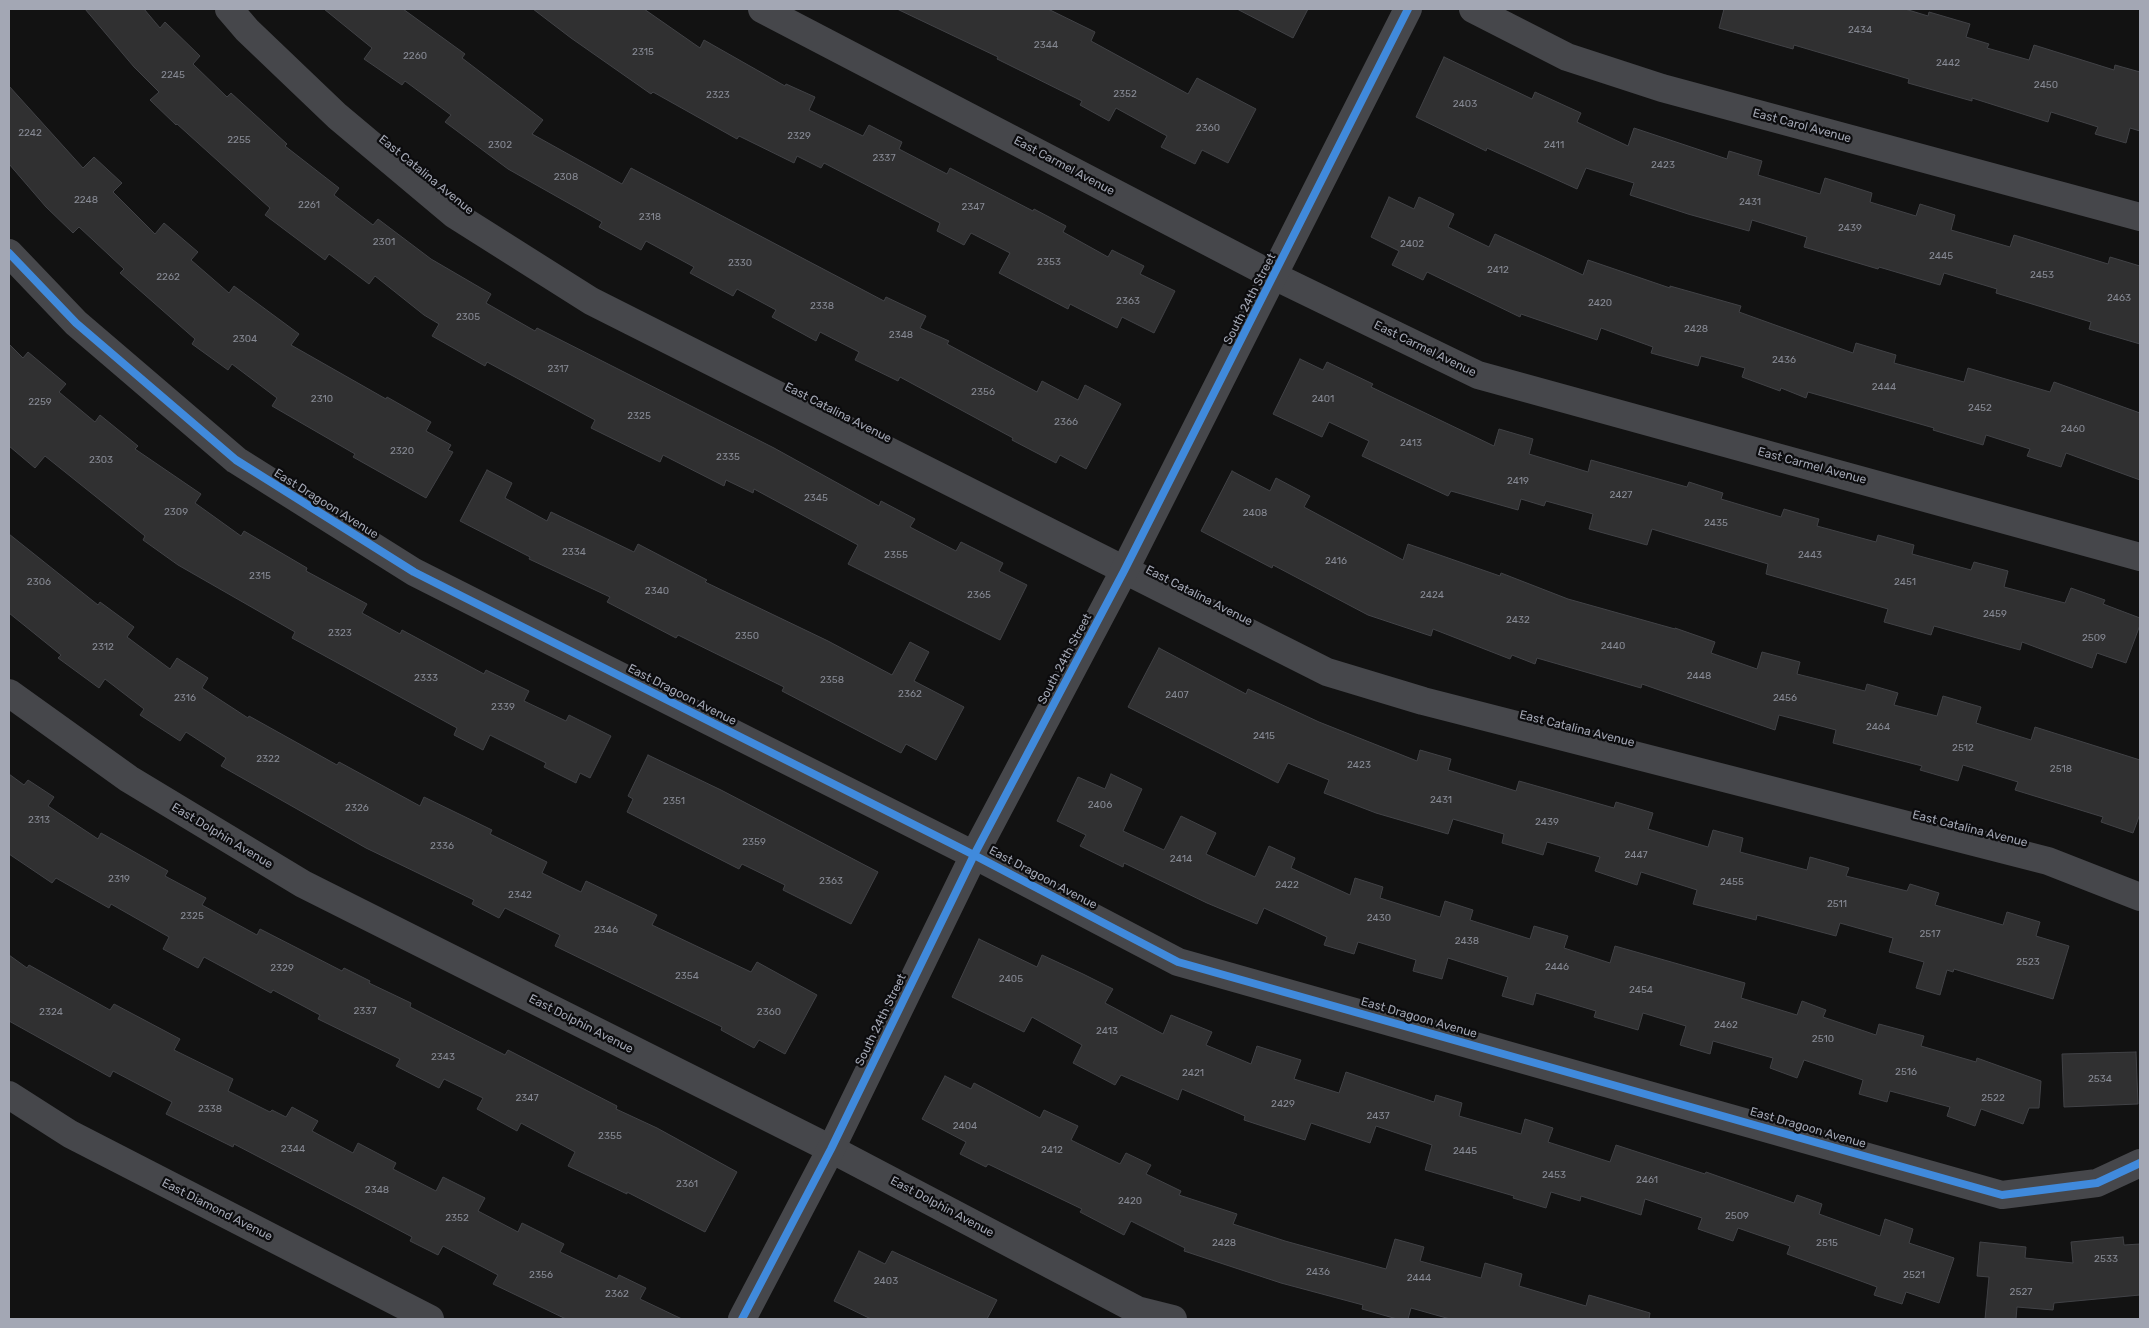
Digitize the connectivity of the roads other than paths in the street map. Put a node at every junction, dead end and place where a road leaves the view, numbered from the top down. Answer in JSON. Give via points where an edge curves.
{"nodes":[{"id":1,"x":230,"y":9,"type":"edge"},
{"id":2,"x":762,"y":9,"type":"edge"},
{"id":3,"x":1408,"y":9,"type":"edge"},
{"id":4,"x":1473,"y":9,"type":"edge"},
{"id":5,"x":2140,"y":217,"type":"edge"},
{"id":6,"x":9,"y":253,"type":"edge"},
{"id":7,"x":1274,"y":276,"type":"junction"},
{"id":8,"x":2140,"y":557,"type":"edge"},
{"id":9,"x":1124,"y":571,"type":"junction"},
{"id":10,"x":9,"y":693,"type":"edge"},
{"id":11,"x":974,"y":855,"type":"junction"},
{"id":12,"x":2140,"y":897,"type":"edge"},
{"id":13,"x":9,"y":1095,"type":"edge"},
{"id":14,"x":831,"y":1149,"type":"junction"},
{"id":15,"x":2140,"y":1163,"type":"edge"},
{"id":16,"x":430,"y":1319,"type":"edge"},
{"id":17,"x":742,"y":1319,"type":"edge"},
{"id":18,"x":1172,"y":1319,"type":"edge"}],
"edges":[{"from":1,"to":9,"type":"street","name":"East Catalina Avenue","via":[[247,30],[337,116],[455,215],[590,302]]},
{"from":2,"to":7,"type":"street","name":"East Carmel Avenue"},
{"from":3,"to":7,"type":"street","name":"South 24th Street"},
{"from":4,"to":5,"type":"street","name":"East Carol Avenue","via":[[1567,57],[1662,88]]},
{"from":6,"to":11,"type":"street","name":"East Dragoon Avenue","via":[[76,323],[236,460],[414,572]]},
{"from":7,"to":8,"type":"street","name":"East Carmel Avenue","via":[[1478,375]]},
{"from":7,"to":9,"type":"street","name":"South 24th Street"},
{"from":9,"to":11,"type":"street","name":"South 24th Street"},
{"from":9,"to":12,"type":"street","name":"East Catalina Avenue","via":[[1326,672],[1423,701],[2048,861]]},
{"from":10,"to":14,"type":"street","name":"East Dolphin Avenue","via":[[129,779],[303,884]]},
{"from":11,"to":14,"type":"street","name":"South 24th Street"},
{"from":11,"to":15,"type":"street","name":"East Dragoon Avenue","via":[[1178,962],[2002,1195],[2097,1183]]},
{"from":13,"to":16,"type":"street","name":"East Diamond Avenue","via":[[70,1134]]},
{"from":14,"to":17,"type":"street","name":"South 24th Street"},
{"from":14,"to":18,"type":"street","name":"East Dolphin Avenue","via":[[1137,1310]]}]}
